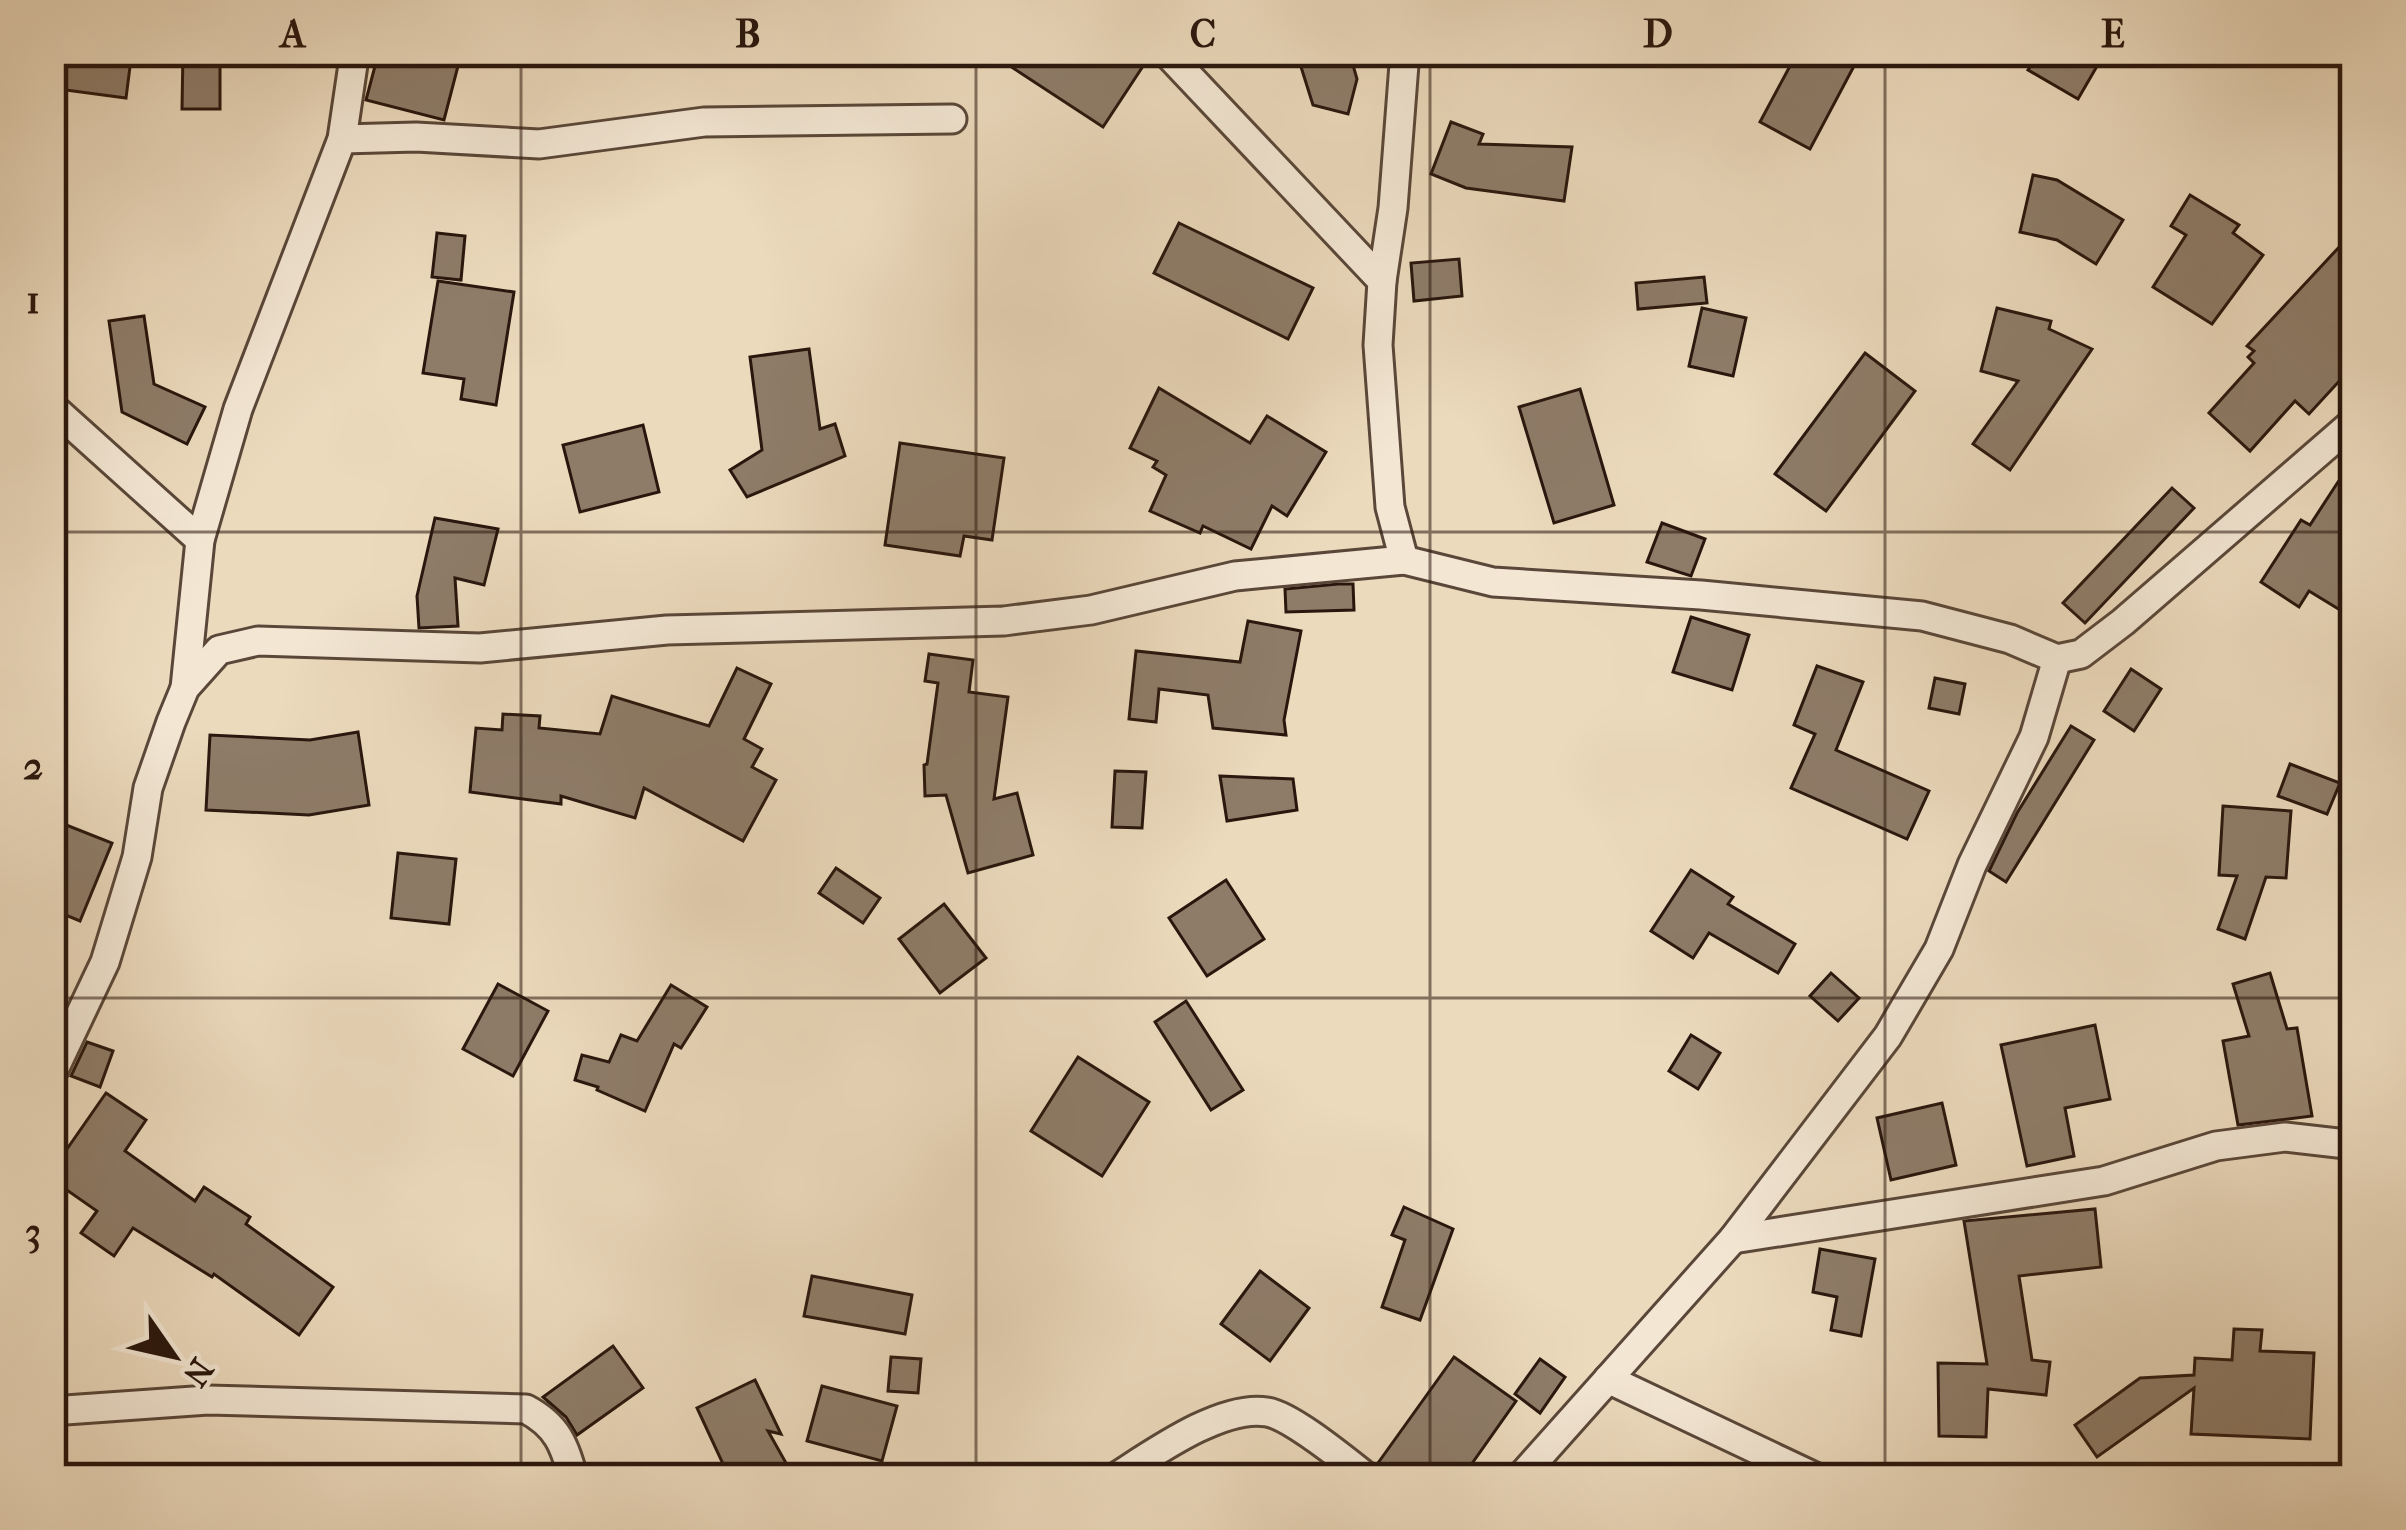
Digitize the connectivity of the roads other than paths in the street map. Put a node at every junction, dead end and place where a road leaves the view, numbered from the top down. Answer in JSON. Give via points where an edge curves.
{"nodes":[{"id":1,"x":355,"y":51,"type":"edge"},
{"id":2,"x":1165,"y":51,"type":"edge"},
{"id":3,"x":1405,"y":51,"type":"edge"},
{"id":4,"x":952,"y":119,"type":"dead end"},
{"id":5,"x":342,"y":139,"type":"junction"},
{"id":6,"x":1382,"y":281,"type":"junction"},
{"id":7,"x":51,"y":406,"type":"edge"},
{"id":8,"x":2355,"y":421,"type":"edge"},
{"id":9,"x":200,"y":540,"type":"junction"},
{"id":10,"x":1404,"y":560,"type":"junction"},
{"id":11,"x":2057,"y":659,"type":"junction"},
{"id":12,"x":185,"y":688,"type":"junction"},
{"id":13,"x":51,"y":1076,"type":"edge"},
{"id":14,"x":2355,"y":1144,"type":"edge"},
{"id":15,"x":1733,"y":1239,"type":"junction"},
{"id":16,"x":1608,"y":1379,"type":"junction"},
{"id":17,"x":51,"y":1411,"type":"edge"},
{"id":18,"x":574,"y":1479,"type":"edge"},
{"id":19,"x":1113,"y":1479,"type":"edge"},
{"id":20,"x":1370,"y":1479,"type":"edge"},
{"id":21,"x":1519,"y":1479,"type":"edge"},
{"id":22,"x":1819,"y":1479,"type":"edge"}],
"edges":[{"from":1,"to":5,"type":"street"},
{"from":2,"to":6,"type":"street"},
{"from":3,"to":6,"type":"street"},
{"from":4,"to":5,"type":"street","via":[[704,122],[538,144]]},
{"from":5,"to":9,"type":"street","via":[[238,409]]},
{"from":6,"to":10,"type":"street","via":[[1381,429]]},
{"from":7,"to":9,"type":"street"},
{"from":8,"to":11,"type":"street","via":[[2123,622],[2081,654]]},
{"from":9,"to":12,"type":"street"},
{"from":10,"to":11,"type":"street","via":[[1493,582],[1922,616]]},
{"from":10,"to":12,"type":"street","via":[[1235,576],[1004,621],[667,630],[480,648],[258,641],[219,650]]},
{"from":11,"to":15,"type":"street","via":[[2034,737],[1939,949],[1888,1036]]},
{"from":12,"to":13,"type":"street","via":[[148,788],[105,962]]},
{"from":14,"to":15,"type":"street","via":[[2285,1137],[2216,1146],[2104,1181]]},
{"from":15,"to":16,"type":"street"},
{"from":16,"to":21,"type":"street"},
{"from":16,"to":22,"type":"street"},
{"from":17,"to":18,"type":"street","via":[[208,1400],[526,1409],[562,1439]]},
{"from":19,"to":20,"type":"street","via":[[1199,1429],[1240,1412],[1271,1412]]}]}
